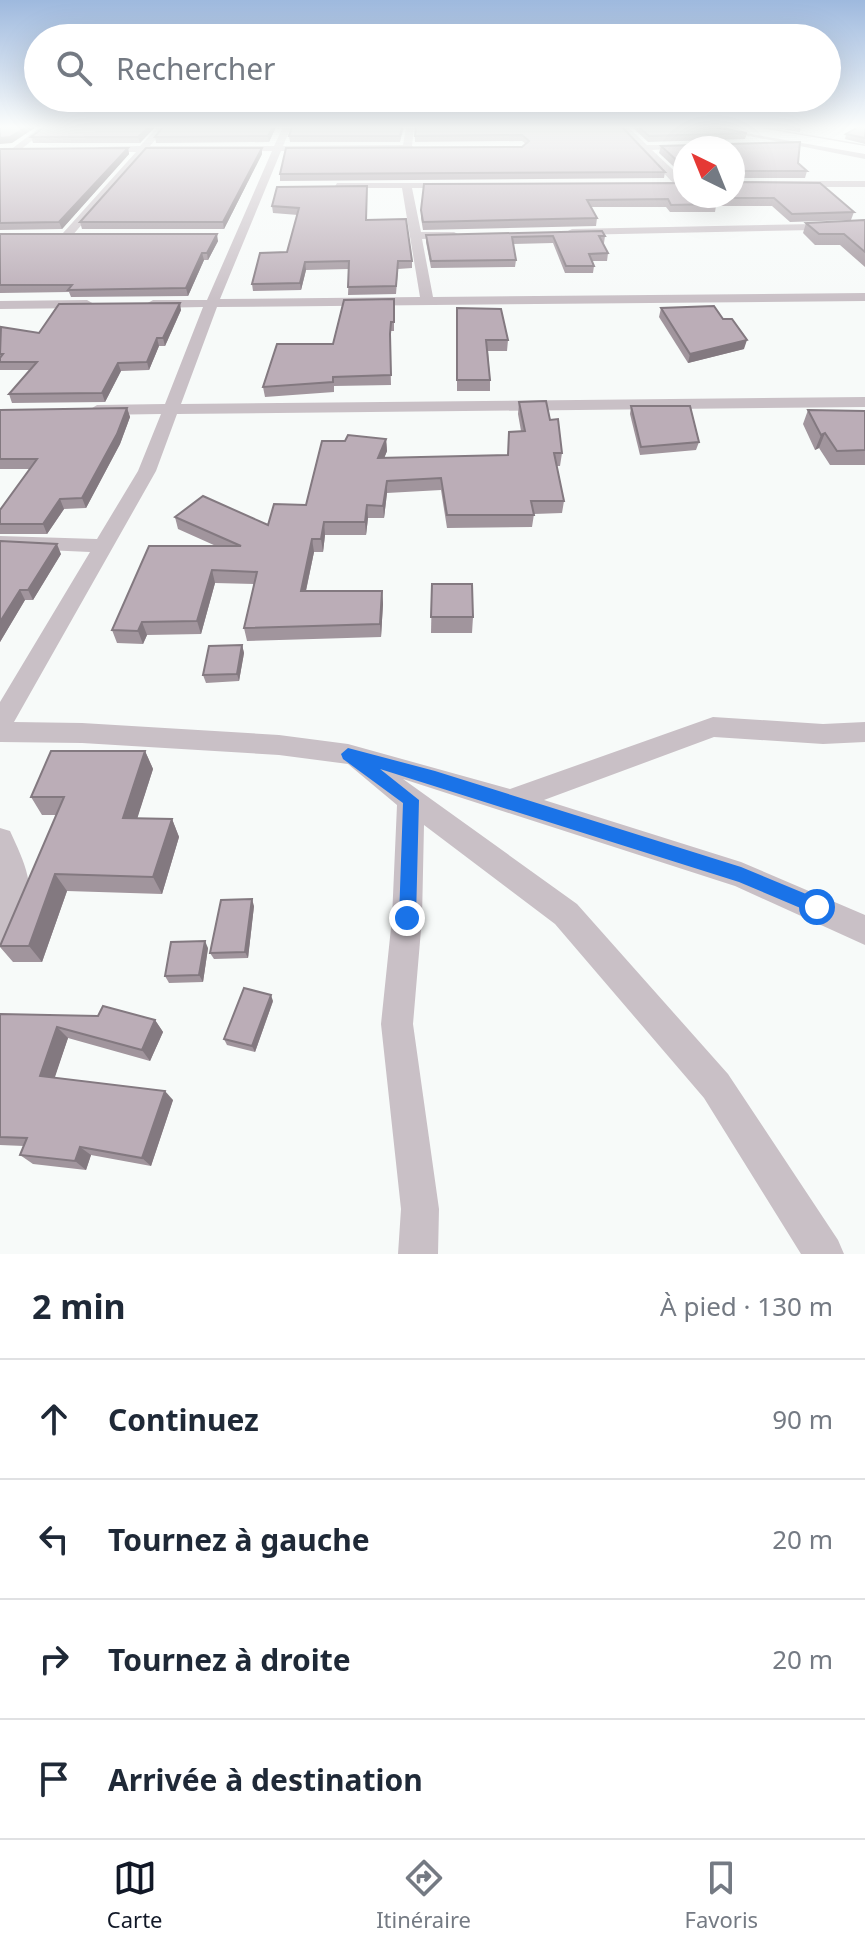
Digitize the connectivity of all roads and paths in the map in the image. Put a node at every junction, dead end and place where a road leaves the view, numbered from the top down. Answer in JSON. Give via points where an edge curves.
{"nodes":[{"id":1,"x":112,"y":186,"type":"edge"},
{"id":2,"x":267,"y":186,"type":"edge"},
{"id":3,"x":319,"y":186,"type":"edge"},
{"id":4,"x":407,"y":186,"type":"junction"},
{"id":5,"x":436,"y":186,"type":"edge"},
{"id":6,"x":865,"y":226,"type":"edge"},
{"id":7,"x":555,"y":233,"type":"edge"},
{"id":8,"x":54,"y":235,"type":"edge"},
{"id":9,"x":67,"y":235,"type":"junction"},
{"id":10,"x":81,"y":235,"type":"edge"},
{"id":11,"x":462,"y":235,"type":"edge"},
{"id":12,"x":415,"y":236,"type":"junction"},
{"id":13,"x":865,"y":297,"type":"edge"},
{"id":14,"x":427,"y":302,"type":"junction"},
{"id":15,"x":108,"y":304,"type":"edge"},
{"id":16,"x":138,"y":304,"type":"edge"},
{"id":17,"x":0,"y":305,"type":"edge"},
{"id":18,"x":213,"y":305,"type":"junction"},
{"id":19,"x":865,"y":402,"type":"edge"},
{"id":20,"x":78,"y":410,"type":"edge"},
{"id":21,"x":171,"y":410,"type":"junction"},
{"id":22,"x":0,"y":542,"type":"edge"},
{"id":23,"x":104,"y":546,"type":"junction"},
{"id":24,"x":0,"y":724,"type":"edge"},
{"id":25,"x":0,"y":732,"type":"edge"},
{"id":26,"x":865,"y":732,"type":"edge"},
{"id":27,"x":348,"y":754,"type":"junction"},
{"id":28,"x":411,"y":800,"type":"junction"},
{"id":29,"x":510,"y":801,"type":"junction"},
{"id":30,"x":0,"y":840,"type":"edge"},
{"id":31,"x":0,"y":929,"type":"edge"},
{"id":32,"x":865,"y":930,"type":"edge"},
{"id":33,"x":418,"y":1254,"type":"edge"},
{"id":34,"x":824,"y":1254,"type":"edge"}],
"edges":[{"from":1,"to":9,"type":"street"},
{"from":2,"to":18,"type":"street","via":[[232,235]]},
{"from":3,"to":4,"type":"street"},
{"from":4,"to":5,"type":"street"},
{"from":4,"to":12,"type":"street"},
{"from":6,"to":7,"type":"street"},
{"from":8,"to":9,"type":"street"},
{"from":9,"to":10,"type":"street"},
{"from":11,"to":12,"type":"street"},
{"from":12,"to":14,"type":"street"},
{"from":13,"to":14,"type":"street"},
{"from":14,"to":18,"type":"street"},
{"from":15,"to":17,"type":"street"},
{"from":16,"to":18,"type":"street"},
{"from":18,"to":21,"type":"street"},
{"from":19,"to":21,"type":"street"},
{"from":20,"to":21,"type":"street"},
{"from":21,"to":23,"type":"street","via":[[147,471]]},
{"from":22,"to":23,"type":"street"},
{"from":23,"to":24,"type":"street"},
{"from":25,"to":27,"type":"street","via":[[218,741]]},
{"from":26,"to":29,"type":"street","via":[[713,727]]},
{"from":27,"to":28,"type":"street"},
{"from":27,"to":29,"type":"street"},
{"from":28,"to":33,"type":"street","via":[[397,1024],[420,1209]]},
{"from":28,"to":34,"type":"street","via":[[566,914],[716,1086]]},
{"from":29,"to":32,"type":"street","via":[[741,875]]},
{"from":30,"to":31,"type":"street","via":[[15,875],[16,902]]}]}
